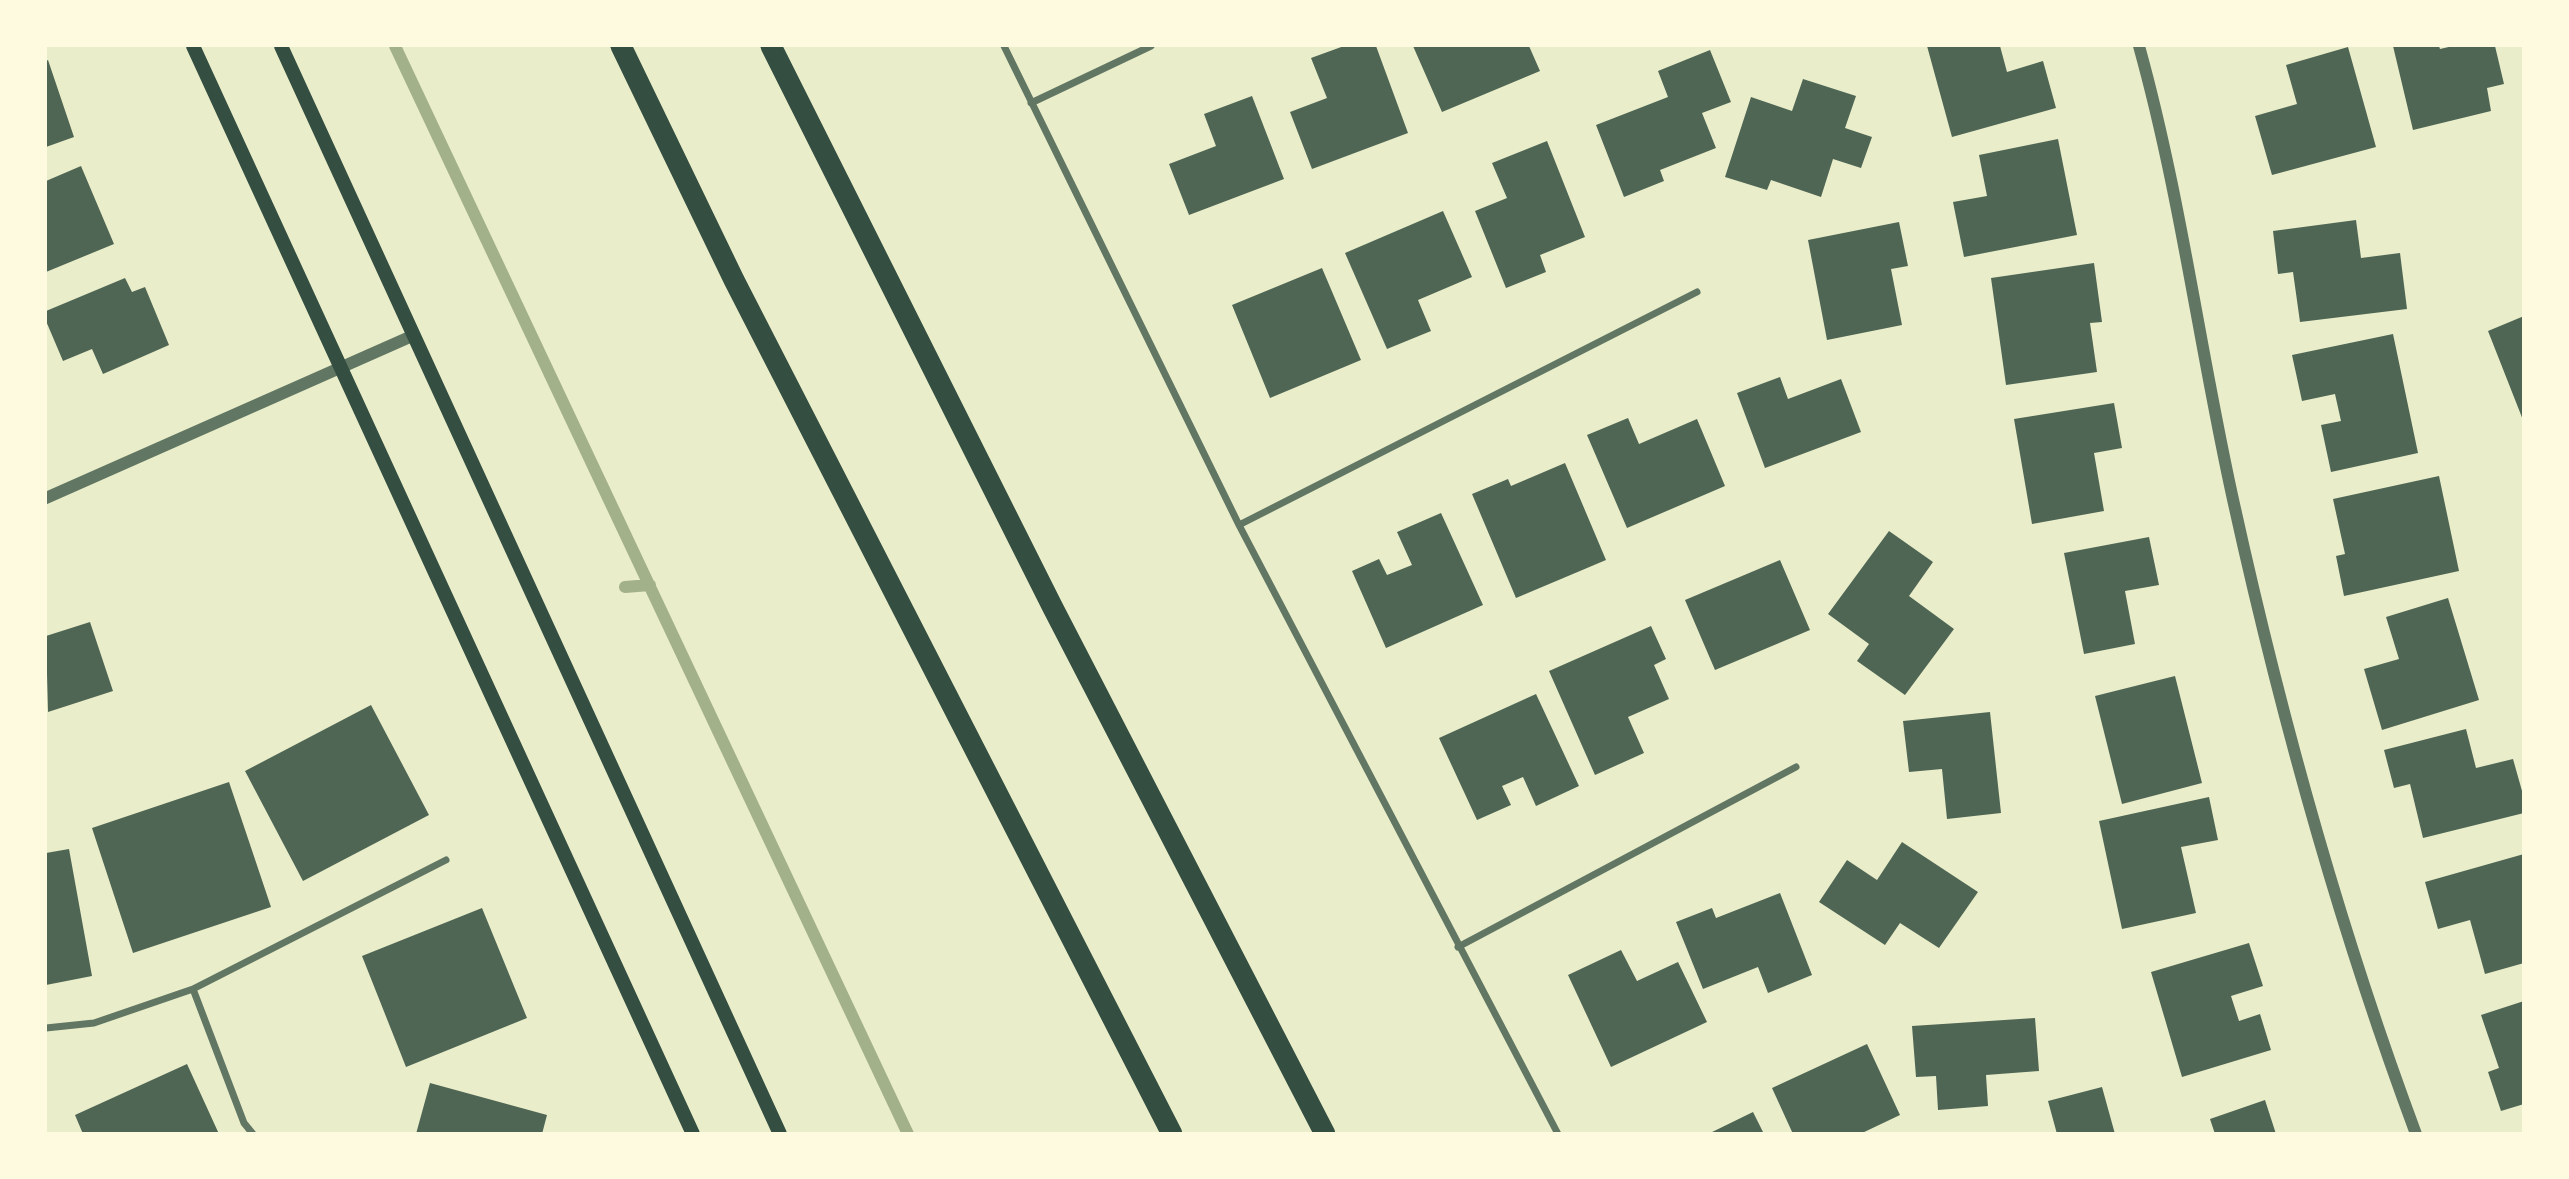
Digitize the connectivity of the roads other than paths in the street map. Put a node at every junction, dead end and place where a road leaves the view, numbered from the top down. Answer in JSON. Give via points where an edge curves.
{"nodes":[{"id":1,"x":193,"y":46,"type":"edge"},
{"id":2,"x":281,"y":46,"type":"edge"},
{"id":3,"x":621,"y":46,"type":"edge"},
{"id":4,"x":771,"y":46,"type":"edge"},
{"id":5,"x":1004,"y":46,"type":"edge"},
{"id":6,"x":1151,"y":46,"type":"edge"},
{"id":7,"x":2139,"y":46,"type":"edge"},
{"id":8,"x":1031,"y":103,"type":"junction"},
{"id":9,"x":1697,"y":292,"type":"dead end"},
{"id":10,"x":412,"y":336,"type":"junction"},
{"id":11,"x":341,"y":368,"type":"junction"},
{"id":12,"x":46,"y":498,"type":"edge"},
{"id":13,"x":1239,"y":525,"type":"junction"},
{"id":14,"x":1796,"y":767,"type":"dead end"},
{"id":15,"x":446,"y":860,"type":"dead end"},
{"id":16,"x":1458,"y":947,"type":"junction"},
{"id":17,"x":193,"y":989,"type":"junction"},
{"id":18,"x":46,"y":1028,"type":"edge"},
{"id":19,"x":253,"y":1133,"type":"edge"},
{"id":20,"x":693,"y":1133,"type":"edge"},
{"id":21,"x":779,"y":1133,"type":"edge"},
{"id":22,"x":1172,"y":1133,"type":"edge"},
{"id":23,"x":1325,"y":1133,"type":"edge"},
{"id":24,"x":1558,"y":1133,"type":"edge"},
{"id":25,"x":2416,"y":1133,"type":"edge"}],
"edges":[{"from":1,"to":11,"type":"main road"},
{"from":2,"to":10,"type":"main road"},
{"from":3,"to":22,"type":"highway","via":[[734,280]]},
{"from":4,"to":23,"type":"highway","via":[[1052,606]]},
{"from":5,"to":8,"type":"street"},
{"from":6,"to":8,"type":"street"},
{"from":7,"to":25,"type":"street","via":[[2182,228],[2234,504],[2280,694],[2333,882]]},
{"from":8,"to":13,"type":"street"},
{"from":9,"to":13,"type":"street"},
{"from":10,"to":11,"type":"street"},
{"from":10,"to":21,"type":"main road"},
{"from":11,"to":12,"type":"street"},
{"from":11,"to":20,"type":"main road"},
{"from":13,"to":16,"type":"street"},
{"from":14,"to":16,"type":"street"},
{"from":15,"to":17,"type":"street"},
{"from":16,"to":24,"type":"street"},
{"from":17,"to":18,"type":"street","via":[[94,1023]]},
{"from":17,"to":19,"type":"street","via":[[244,1123]]}]}
